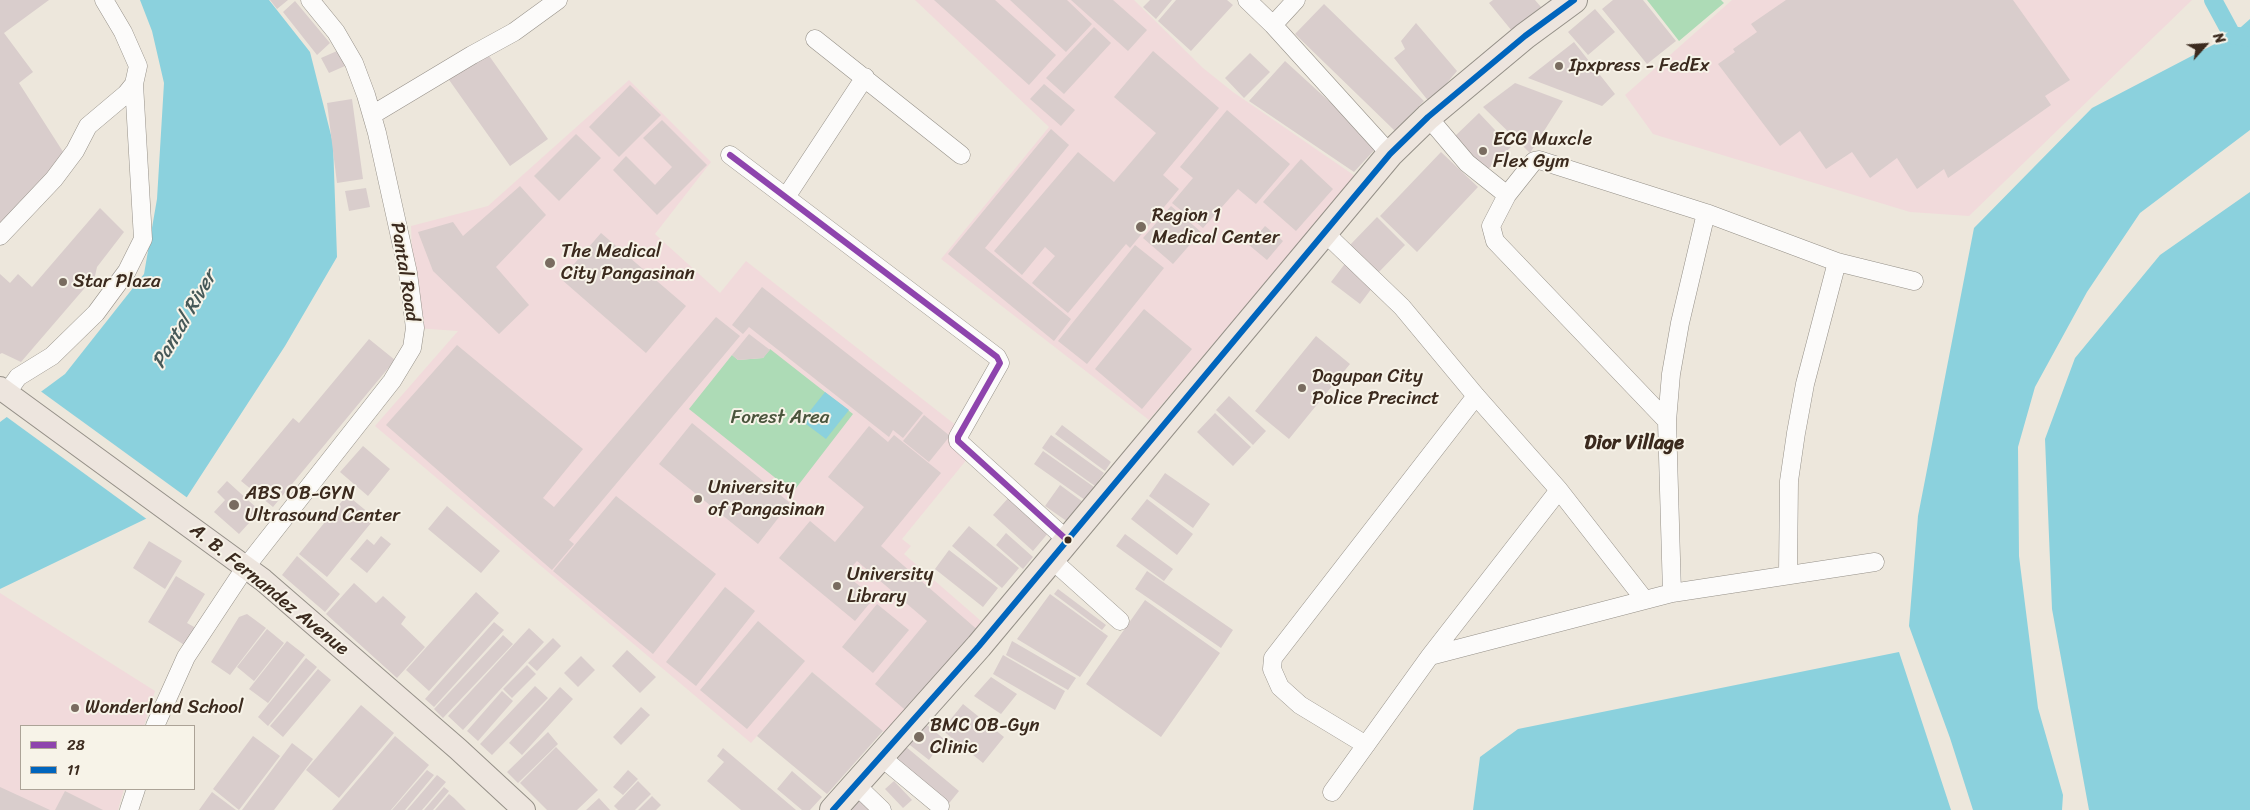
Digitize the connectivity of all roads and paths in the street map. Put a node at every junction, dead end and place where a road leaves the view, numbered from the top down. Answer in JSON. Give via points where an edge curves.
{"nodes":[{"id":1,"x":104,"y":0,"type":"edge"},
{"id":2,"x":310,"y":0,"type":"edge"},
{"id":3,"x":558,"y":0,"type":"edge"},
{"id":4,"x":1247,"y":0,"type":"edge"},
{"id":5,"x":1296,"y":0,"type":"edge"},
{"id":6,"x":1574,"y":0,"type":"edge"},
{"id":7,"x":1273,"y":25,"type":"junction"},
{"id":8,"x":815,"y":39,"type":"dead end"},
{"id":9,"x":865,"y":77,"type":"junction"},
{"id":10,"x":134,"y":84,"type":"junction"},
{"id":11,"x":372,"y":115,"type":"junction"},
{"id":12,"x":1428,"y":117,"type":"junction"},
{"id":13,"x":961,"y":154,"type":"dead end"},
{"id":14,"x":1390,"y":154,"type":"junction"},
{"id":15,"x":730,"y":155,"type":"dead end"},
{"id":16,"x":1507,"y":195,"type":"junction"},
{"id":17,"x":786,"y":197,"type":"junction"},
{"id":18,"x":1706,"y":213,"type":"junction"},
{"id":19,"x":1325,"y":233,"type":"junction"},
{"id":20,"x":0,"y":236,"type":"edge"},
{"id":21,"x":1837,"y":262,"type":"junction"},
{"id":22,"x":1914,"y":281,"type":"dead end"},
{"id":23,"x":6,"y":393,"type":"edge"},
{"id":24,"x":1476,"y":396,"type":"junction"},
{"id":25,"x":1667,"y":421,"type":"junction"},
{"id":26,"x":1559,"y":490,"type":"junction"},
{"id":27,"x":1059,"y":550,"type":"junction"},
{"id":28,"x":1875,"y":562,"type":"dead end"},
{"id":29,"x":245,"y":568,"type":"junction"},
{"id":30,"x":1788,"y":574,"type":"junction"},
{"id":31,"x":1672,"y":593,"type":"junction"},
{"id":32,"x":1644,"y":599,"type":"junction"},
{"id":33,"x":1120,"y":621,"type":"dead end"},
{"id":34,"x":1430,"y":656,"type":"junction"},
{"id":35,"x":155,"y":725,"type":"edge"},
{"id":36,"x":1366,"y":745,"type":"junction"},
{"id":37,"x":880,"y":759,"type":"junction"},
{"id":38,"x":856,"y":785,"type":"junction"},
{"id":39,"x":136,"y":790,"type":"edge"},
{"id":40,"x":1332,"y":792,"type":"dead end"},
{"id":41,"x":935,"y":808,"type":"edge"},
{"id":42,"x":129,"y":810,"type":"edge"},
{"id":43,"x":524,"y":810,"type":"edge"},
{"id":44,"x":833,"y":810,"type":"edge"},
{"id":45,"x":882,"y":810,"type":"edge"}],
"edges":[{"from":1,"to":10,"type":"street","via":[[138,66]]},
{"from":2,"to":11,"type":"street","name":"Pantal Road","via":[[336,32],[354,63]]},
{"from":3,"to":11,"type":"street","via":[[514,32]]},
{"from":4,"to":7,"type":"street"},
{"from":5,"to":7,"type":"street"},
{"from":6,"to":12,"type":"highway","via":[[1525,36]]},
{"from":7,"to":14,"type":"street"},
{"from":8,"to":9,"type":"street"},
{"from":9,"to":13,"type":"street"},
{"from":9,"to":17,"type":"street"},
{"from":10,"to":20,"type":"street","via":[[88,126],[75,151],[54,179]]},
{"from":10,"to":23,"type":"street","via":[[143,239],[127,271],[96,313],[52,356],[18,377]]},
{"from":11,"to":29,"type":"street","name":"Pantal Road","via":[[408,274],[415,328],[412,348],[392,380]]},
{"from":12,"to":14,"type":"highway"},
{"from":12,"to":16,"type":"street","via":[[1467,163]]},
{"from":14,"to":19,"type":"highway"},
{"from":15,"to":17,"type":"street"},
{"from":16,"to":18,"type":"street","via":[[1529,164],[1539,160]]},
{"from":16,"to":25,"type":"street","via":[[1491,226],[1495,241]]},
{"from":17,"to":27,"type":"street","via":[[997,357],[1000,363],[958,441]]},
{"from":18,"to":21,"type":"street"},
{"from":18,"to":25,"type":"street","via":[[1680,323]]},
{"from":19,"to":24,"type":"street","via":[[1402,307]]},
{"from":19,"to":27,"type":"highway"},
{"from":21,"to":22,"type":"street"},
{"from":21,"to":30,"type":"street","via":[[1805,384],[1796,433],[1789,480]]},
{"from":23,"to":29,"type":"main road","name":"A. B. Fernandez Avenue","via":[[229,553]]},
{"from":24,"to":26,"type":"street"},
{"from":24,"to":36,"type":"street","via":[[1273,658],[1272,668],[1280,687],[1300,705]]},
{"from":25,"to":31,"type":"street"},
{"from":26,"to":32,"type":"street"},
{"from":26,"to":34,"type":"street"},
{"from":27,"to":33,"type":"street"},
{"from":27,"to":37,"type":"highway"},
{"from":28,"to":30,"type":"street"},
{"from":29,"to":35,"type":"street","name":"Pantal Road","via":[[186,657]]},
{"from":29,"to":43,"type":"main road","name":"A. B. Fernandez Avenue","via":[[458,748]]},
{"from":30,"to":31,"type":"street"},
{"from":31,"to":32,"type":"street"},
{"from":32,"to":34,"type":"street"},
{"from":34,"to":36,"type":"street"},
{"from":36,"to":40,"type":"street"},
{"from":37,"to":38,"type":"highway"},
{"from":37,"to":41,"type":"street"},
{"from":38,"to":44,"type":"highway"},
{"from":38,"to":45,"type":"street"},
{"from":39,"to":42,"type":"street"}]}
